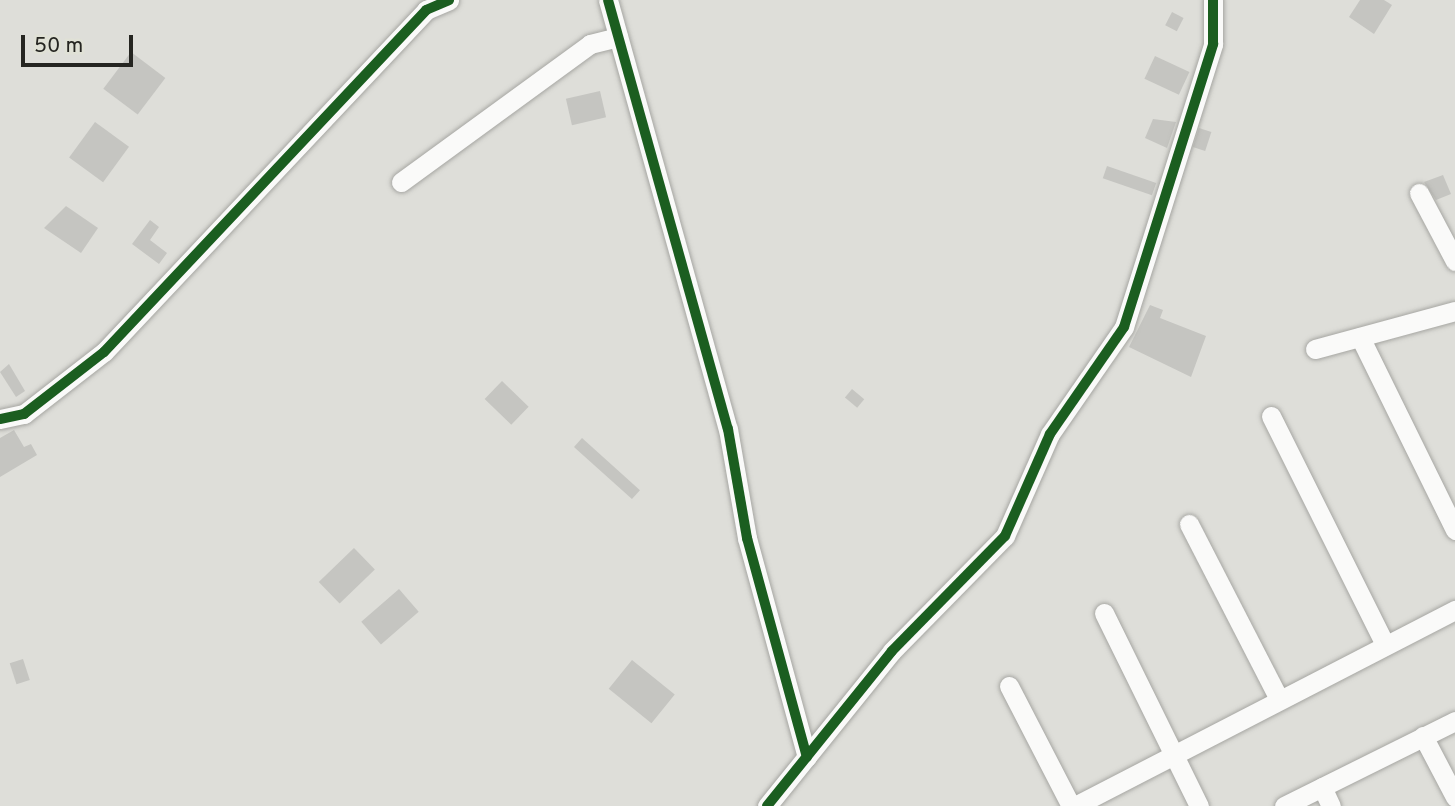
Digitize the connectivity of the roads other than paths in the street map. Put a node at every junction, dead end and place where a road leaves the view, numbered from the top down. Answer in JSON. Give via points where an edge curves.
{"nodes":[{"id":1,"x":449,"y":0,"type":"edge"},
{"id":2,"x":608,"y":0,"type":"edge"},
{"id":3,"x":1213,"y":0,"type":"edge"},
{"id":4,"x":618,"y":37,"type":"junction"},
{"id":5,"x":401,"y":182,"type":"dead end"},
{"id":6,"x":1419,"y":193,"type":"dead end"},
{"id":7,"x":1455,"y":261,"type":"edge"},
{"id":8,"x":1455,"y":311,"type":"edge"},
{"id":9,"x":1360,"y":337,"type":"junction"},
{"id":10,"x":1315,"y":349,"type":"dead end"},
{"id":11,"x":1271,"y":416,"type":"dead end"},
{"id":12,"x":0,"y":419,"type":"edge"},
{"id":13,"x":1189,"y":524,"type":"dead end"},
{"id":14,"x":1455,"y":530,"type":"edge"},
{"id":15,"x":1104,"y":613,"type":"dead end"},
{"id":16,"x":1452,"y":617,"type":"edge"},
{"id":17,"x":1385,"y":646,"type":"junction"},
{"id":18,"x":1009,"y":686,"type":"dead end"},
{"id":19,"x":1279,"y":699,"type":"junction"},
{"id":20,"x":1455,"y":721,"type":"edge"},
{"id":21,"x":1423,"y":736,"type":"junction"},
{"id":22,"x":1173,"y":753,"type":"junction"},
{"id":23,"x":807,"y":757,"type":"junction"},
{"id":24,"x":1322,"y":787,"type":"junction"},
{"id":25,"x":1455,"y":797,"type":"edge"},
{"id":26,"x":767,"y":806,"type":"edge"},
{"id":27,"x":1073,"y":806,"type":"edge"},
{"id":28,"x":1199,"y":806,"type":"edge"},
{"id":29,"x":1284,"y":806,"type":"edge"},
{"id":30,"x":1331,"y":806,"type":"edge"}],
"edges":[{"from":1,"to":12,"type":"street","via":[[426,10],[104,352],[24,414]]},
{"from":2,"to":4,"type":"street"},
{"from":3,"to":23,"type":"street","via":[[1213,44],[1124,327],[1050,434],[1005,536],[892,651]]},
{"from":4,"to":5,"type":"street","via":[[590,44]]},
{"from":4,"to":23,"type":"street","via":[[728,429],[747,538]]},
{"from":6,"to":7,"type":"street"},
{"from":8,"to":9,"type":"street"},
{"from":9,"to":10,"type":"street"},
{"from":9,"to":14,"type":"street"},
{"from":11,"to":17,"type":"street"},
{"from":13,"to":19,"type":"street"},
{"from":15,"to":22,"type":"street"},
{"from":16,"to":17,"type":"street"},
{"from":17,"to":19,"type":"street"},
{"from":18,"to":27,"type":"street"},
{"from":19,"to":22,"type":"street"},
{"from":20,"to":21,"type":"street"},
{"from":21,"to":24,"type":"street"},
{"from":21,"to":25,"type":"street"},
{"from":22,"to":27,"type":"street"},
{"from":22,"to":28,"type":"street"},
{"from":23,"to":26,"type":"street"},
{"from":24,"to":29,"type":"street"},
{"from":24,"to":30,"type":"street"}]}
